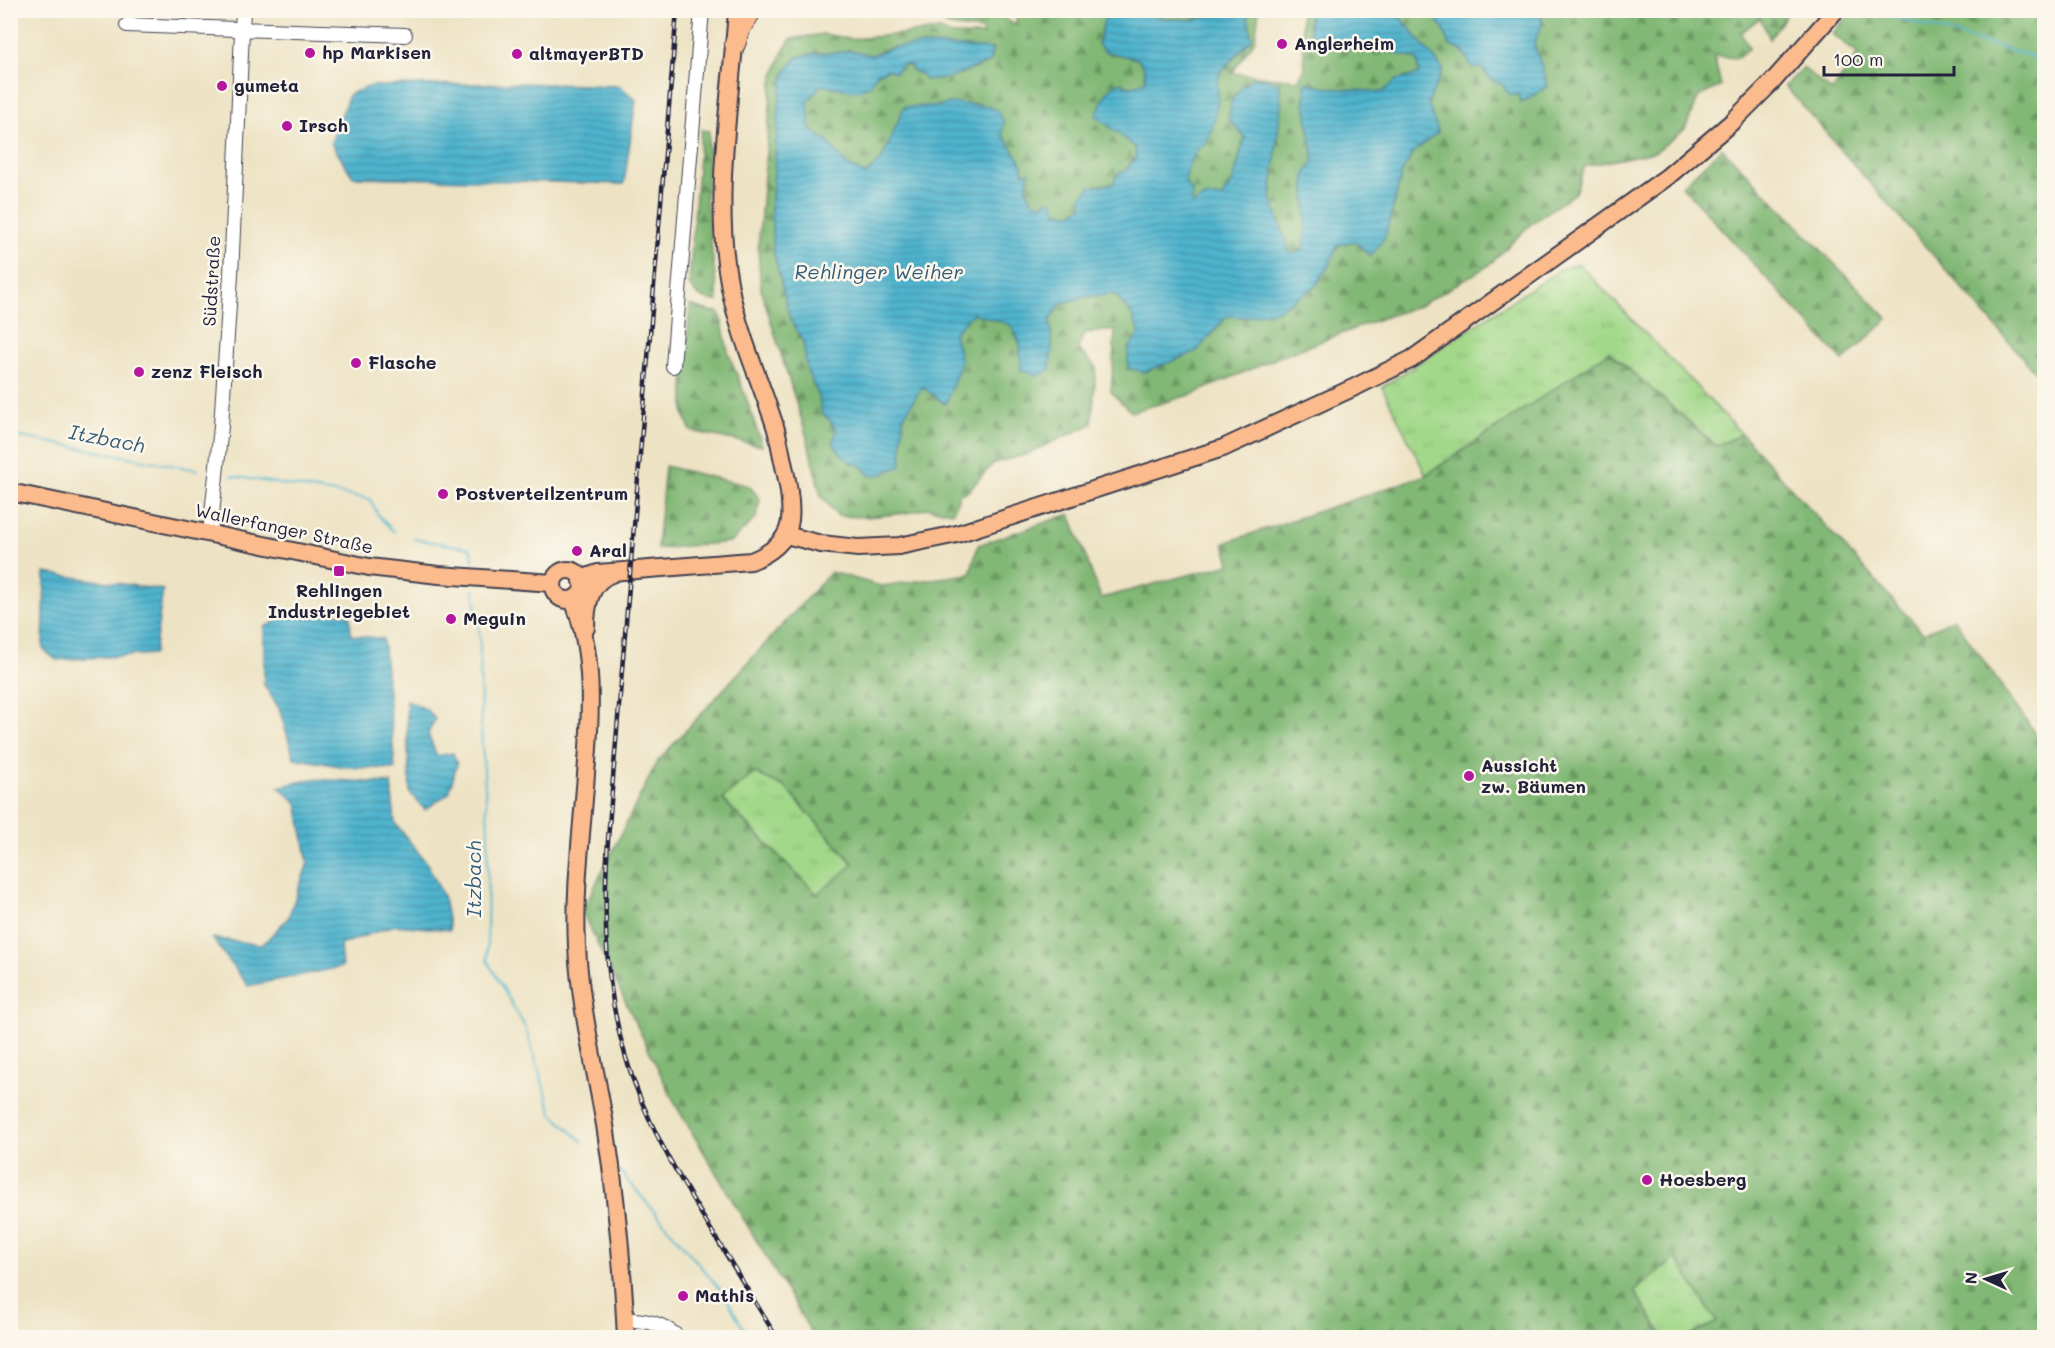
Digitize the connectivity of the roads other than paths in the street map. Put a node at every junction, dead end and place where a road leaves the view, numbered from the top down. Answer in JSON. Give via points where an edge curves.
{"nodes":[{"id":1,"x":243,"y":10,"type":"edge"},
{"id":2,"x":702,"y":10,"type":"edge"},
{"id":3,"x":737,"y":10,"type":"edge"},
{"id":4,"x":752,"y":10,"type":"edge"},
{"id":5,"x":1836,"y":10,"type":"edge"},
{"id":6,"x":127,"y":24,"type":"dead end"},
{"id":7,"x":242,"y":30,"type":"junction"},
{"id":8,"x":405,"y":35,"type":"dead end"},
{"id":9,"x":735,"y":44,"type":"junction"},
{"id":10,"x":673,"y":366,"type":"dead end"},
{"id":11,"x":10,"y":492,"type":"edge"},
{"id":12,"x":210,"y":534,"type":"junction"},
{"id":13,"x":786,"y":535,"type":"junction"},
{"id":14,"x":621,"y":572,"type":"junction"},
{"id":15,"x":581,"y":579,"type":"junction"},
{"id":16,"x":553,"y":583,"type":"junction"},
{"id":17,"x":573,"y":600,"type":"junction"},
{"id":18,"x":585,"y":650,"type":"junction"},
{"id":19,"x":625,"y":1320,"type":"junction"},
{"id":20,"x":626,"y":1338,"type":"edge"},
{"id":21,"x":679,"y":1338,"type":"edge"}],
"edges":[{"from":1,"to":7,"type":"street","name":"Südstraße"},
{"from":2,"to":10,"type":"street"},
{"from":3,"to":9,"type":"main road"},
{"from":4,"to":9,"type":"highway"},
{"from":5,"to":13,"type":"main road","via":[[1733,121],[1667,177],[1412,359],[1223,448],[957,534],[899,546],[858,548]]},
{"from":6,"to":7,"type":"street"},
{"from":7,"to":8,"type":"street"},
{"from":7,"to":12,"type":"street","name":"Südstraße","via":[[225,380]]},
{"from":9,"to":13,"type":"main road","via":[[725,167],[724,243],[741,331],[776,428],[787,480],[790,522]]},
{"from":11,"to":12,"type":"main road","name":"Wallerfanger Straße"},
{"from":12,"to":16,"type":"main road","name":"Wallerfanger Straße","via":[[379,568]]},
{"from":13,"to":14,"type":"main road","via":[[777,546],[751,561]]},
{"from":14,"to":15,"type":"main road"},
{"from":14,"to":18,"type":"main road","via":[[607,575],[593,589],[586,614]]},
{"from":15,"to":16,"type":"main road","via":[[574,571],[563,571]]},
{"from":15,"to":17,"type":"main road","via":[[582,589]]},
{"from":16,"to":17,"type":"main road","via":[[558,597]]},
{"from":17,"to":18,"type":"main road"},
{"from":18,"to":19,"type":"main road","via":[[590,731],[578,874],[577,947],[615,1198]]},
{"from":19,"to":20,"type":"main road"},
{"from":19,"to":21,"type":"street","via":[[651,1322],[668,1328]]}]}
